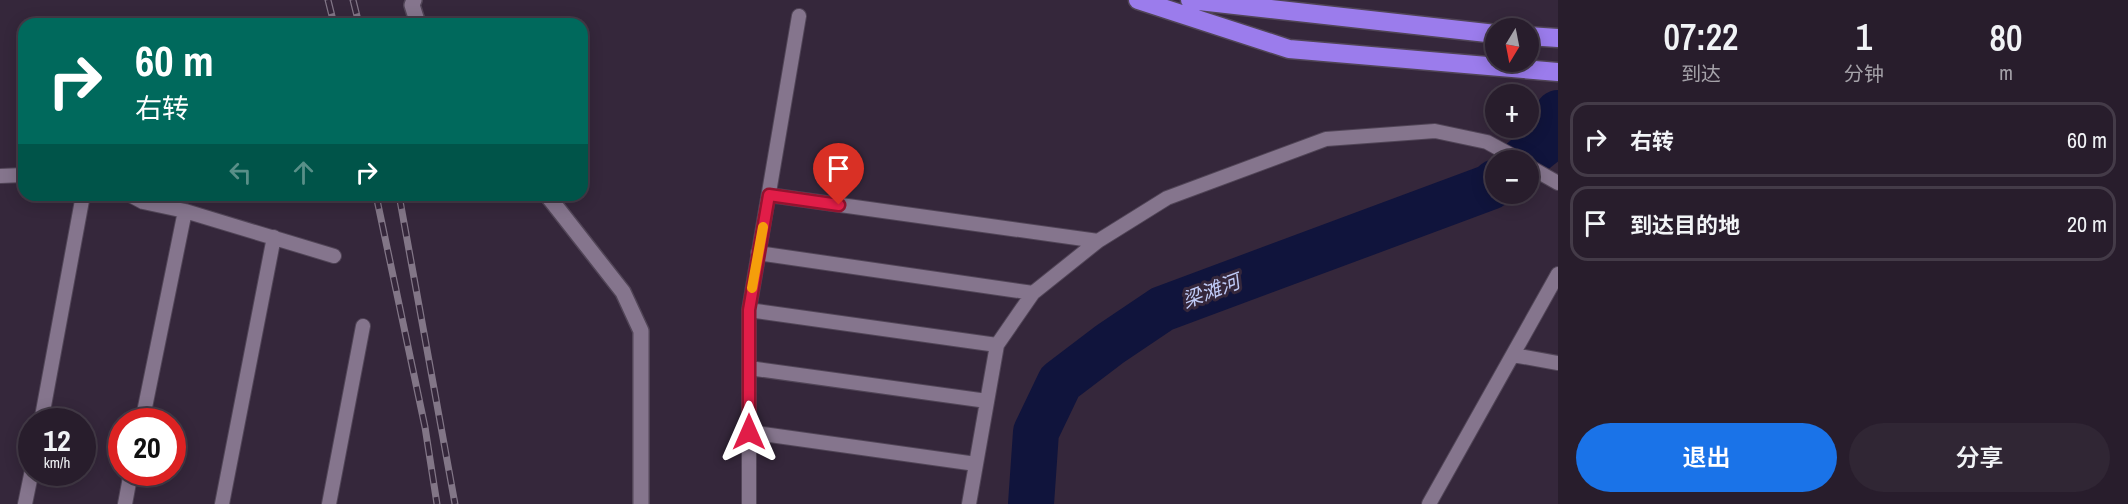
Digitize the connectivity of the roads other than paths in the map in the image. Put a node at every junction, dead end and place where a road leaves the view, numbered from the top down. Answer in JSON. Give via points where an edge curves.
{"nodes":[{"id":1,"x":414,"y":0,"type":"edge"},
{"id":2,"x":1138,"y":0,"type":"edge"},
{"id":3,"x":1190,"y":0,"type":"edge"},
{"id":4,"x":799,"y":16,"type":"dead end"},
{"id":5,"x":416,"y":18,"type":"edge"},
{"id":6,"x":1485,"y":33,"type":"edge"},
{"id":7,"x":1539,"y":37,"type":"edge"},
{"id":8,"x":1558,"y":38,"type":"edge"},
{"id":9,"x":1558,"y":72,"type":"edge"},
{"id":10,"x":1502,"y":150,"type":"edge"},
{"id":11,"x":1539,"y":172,"type":"edge"},
{"id":12,"x":18,"y":175,"type":"edge"},
{"id":13,"x":0,"y":176,"type":"edge"},
{"id":14,"x":1558,"y":183,"type":"edge"},
{"id":15,"x":769,"y":195,"type":"junction"},
{"id":16,"x":82,"y":201,"type":"edge"},
{"id":17,"x":141,"y":201,"type":"edge"},
{"id":18,"x":552,"y":201,"type":"edge"},
{"id":19,"x":185,"y":210,"type":"junction"},
{"id":20,"x":274,"y":237,"type":"junction"},
{"id":21,"x":1098,"y":241,"type":"junction"},
{"id":22,"x":758,"y":254,"type":"junction"},
{"id":23,"x":334,"y":256,"type":"dead end"},
{"id":24,"x":1558,"y":274,"type":"edge"},
{"id":25,"x":1033,"y":293,"type":"junction"},
{"id":26,"x":749,"y":310,"type":"junction"},
{"id":27,"x":363,"y":326,"type":"dead end"},
{"id":28,"x":997,"y":345,"type":"junction"},
{"id":29,"x":1513,"y":355,"type":"junction"},
{"id":30,"x":1558,"y":363,"type":"edge"},
{"id":31,"x":749,"y":368,"type":"junction"},
{"id":32,"x":987,"y":401,"type":"junction"},
{"id":33,"x":43,"y":408,"type":"edge"},
{"id":34,"x":145,"y":408,"type":"edge"},
{"id":35,"x":749,"y":432,"type":"junction"},
{"id":36,"x":976,"y":464,"type":"junction"},
{"id":37,"x":29,"y":486,"type":"edge"},
{"id":38,"x":128,"y":486,"type":"edge"},
{"id":39,"x":25,"y":504,"type":"edge"},
{"id":40,"x":125,"y":504,"type":"edge"},
{"id":41,"x":222,"y":504,"type":"edge"},
{"id":42,"x":329,"y":504,"type":"edge"},
{"id":43,"x":640,"y":504,"type":"edge"},
{"id":44,"x":749,"y":504,"type":"edge"},
{"id":45,"x":969,"y":504,"type":"edge"},
{"id":46,"x":1430,"y":504,"type":"edge"}],
"edges":[{"from":1,"to":5,"type":"street"},
{"from":2,"to":9,"type":"highway","via":[[1289,49]]},
{"from":3,"to":6,"type":"highway"},
{"from":4,"to":15,"type":"lane"},
{"from":7,"to":8,"type":"highway"},
{"from":10,"to":21,"type":"lane","via":[[1487,142],[1435,131],[1326,139],[1167,198]]},
{"from":11,"to":14,"type":"lane"},
{"from":12,"to":13,"type":"lane"},
{"from":15,"to":21,"type":"lane"},
{"from":15,"to":22,"type":"lane"},
{"from":16,"to":33,"type":"lane"},
{"from":17,"to":19,"type":"lane"},
{"from":18,"to":43,"type":"street","via":[[623,292],[641,331]]},
{"from":19,"to":20,"type":"lane"},
{"from":19,"to":34,"type":"lane"},
{"from":20,"to":23,"type":"lane"},
{"from":20,"to":41,"type":"lane"},
{"from":21,"to":25,"type":"lane"},
{"from":22,"to":25,"type":"lane"},
{"from":22,"to":26,"type":"lane"},
{"from":24,"to":29,"type":"lane"},
{"from":25,"to":28,"type":"lane"},
{"from":26,"to":28,"type":"lane"},
{"from":26,"to":31,"type":"lane"},
{"from":27,"to":42,"type":"lane"},
{"from":28,"to":32,"type":"lane"},
{"from":29,"to":30,"type":"lane"},
{"from":29,"to":46,"type":"lane"},
{"from":31,"to":32,"type":"lane"},
{"from":31,"to":35,"type":"lane"},
{"from":32,"to":36,"type":"lane"},
{"from":35,"to":36,"type":"lane"},
{"from":35,"to":44,"type":"lane"},
{"from":36,"to":45,"type":"lane"},
{"from":37,"to":39,"type":"lane"},
{"from":38,"to":40,"type":"lane"}]}
